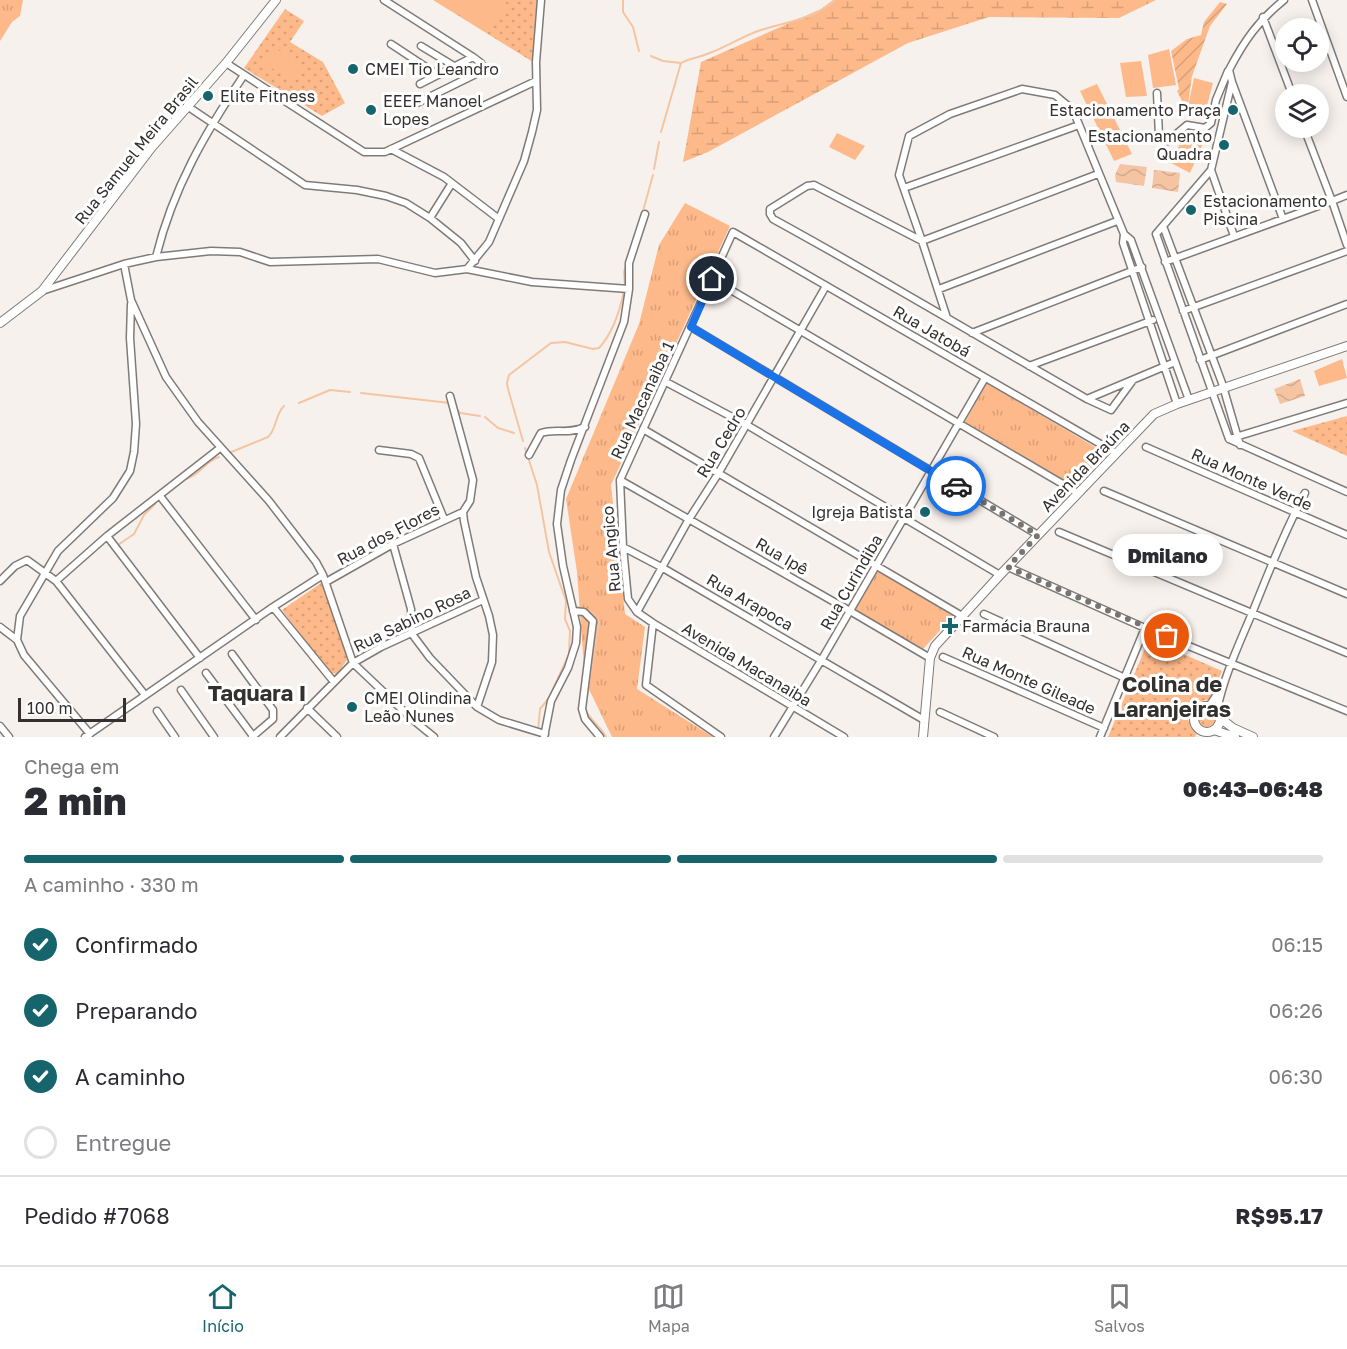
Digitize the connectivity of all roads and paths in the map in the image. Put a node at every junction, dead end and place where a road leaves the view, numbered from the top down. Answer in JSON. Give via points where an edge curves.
{"nodes":[{"id":1,"x":276,"y":0,"type":"edge"},
{"id":2,"x":384,"y":0,"type":"edge"},
{"id":3,"x":541,"y":0,"type":"edge"},
{"id":4,"x":1284,"y":0,"type":"edge"},
{"id":5,"x":1312,"y":0,"type":"edge"},
{"id":6,"x":1263,"y":17,"type":"junction"},
{"id":7,"x":391,"y":44,"type":"dead end"},
{"id":8,"x":421,"y":46,"type":"dead end"},
{"id":9,"x":473,"y":57,"type":"junction"},
{"id":10,"x":226,"y":63,"type":"junction"},
{"id":11,"x":454,"y":66,"type":"junction"},
{"id":12,"x":1229,"y":70,"type":"junction"},
{"id":13,"x":244,"y":75,"type":"junction"},
{"id":14,"x":438,"y":75,"type":"junction"},
{"id":15,"x":536,"y":81,"type":"junction"},
{"id":16,"x":1232,"y":82,"type":"junction"},
{"id":17,"x":420,"y":84,"type":"dead end"},
{"id":18,"x":1288,"y":84,"type":"edge"},
{"id":19,"x":1157,"y":93,"type":"dead end"},
{"id":20,"x":1347,"y":97,"type":"edge"},
{"id":21,"x":413,"y":105,"type":"dead end"},
{"id":22,"x":187,"y":106,"type":"junction"},
{"id":23,"x":212,"y":123,"type":"junction"},
{"id":24,"x":1079,"y":125,"type":"junction"},
{"id":25,"x":1308,"y":138,"type":"edge"},
{"id":26,"x":391,"y":149,"type":"junction"},
{"id":27,"x":1211,"y":170,"type":"junction"},
{"id":28,"x":1098,"y":174,"type":"junction"},
{"id":29,"x":452,"y":183,"type":"junction"},
{"id":30,"x":904,"y":188,"type":"junction"},
{"id":31,"x":1347,"y":195,"type":"edge"},
{"id":32,"x":1332,"y":201,"type":"junction"},
{"id":33,"x":645,"y":214,"type":"dead end"},
{"id":34,"x":430,"y":218,"type":"junction"},
{"id":35,"x":499,"y":219,"type":"junction"},
{"id":36,"x":1283,"y":219,"type":"junction"},
{"id":37,"x":1117,"y":221,"type":"junction"},
{"id":38,"x":1163,"y":226,"type":"junction"},
{"id":39,"x":734,"y":232,"type":"joint"},
{"id":40,"x":1124,"y":234,"type":"junction"},
{"id":41,"x":1234,"y":236,"type":"junction"},
{"id":42,"x":922,"y":241,"type":"junction"},
{"id":43,"x":1347,"y":245,"type":"edge"},
{"id":44,"x":1347,"y":251,"type":"edge"},
{"id":45,"x":156,"y":257,"type":"junction"},
{"id":46,"x":1176,"y":258,"type":"junction"},
{"id":47,"x":475,"y":261,"type":"junction"},
{"id":48,"x":1165,"y":262,"type":"junction"},
{"id":49,"x":124,"y":264,"type":"junction"},
{"id":50,"x":1142,"y":267,"type":"junction"},
{"id":51,"x":468,"y":269,"type":"junction"},
{"id":52,"x":1134,"y":270,"type":"junction"},
{"id":53,"x":712,"y":279,"type":"junction"},
{"id":54,"x":826,"y":286,"type":"junction"},
{"id":55,"x":629,"y":289,"type":"junction"},
{"id":56,"x":939,"y":289,"type":"junction"},
{"id":57,"x":42,"y":291,"type":"junction"},
{"id":58,"x":131,"y":300,"type":"junction"},
{"id":59,"x":1347,"y":304,"type":"edge"},
{"id":60,"x":1193,"y":307,"type":"junction"},
{"id":61,"x":1183,"y":311,"type":"junction"},
{"id":62,"x":1159,"y":317,"type":"junction"},
{"id":63,"x":947,"y":318,"type":"junction"},
{"id":64,"x":1150,"y":321,"type":"junction"},
{"id":65,"x":0,"y":323,"type":"edge"},
{"id":66,"x":691,"y":327,"type":"junction"},
{"id":67,"x":801,"y":331,"type":"junction"},
{"id":68,"x":972,"y":333,"type":"junction"},
{"id":69,"x":1347,"y":346,"type":"edge"},
{"id":70,"x":1211,"y":356,"type":"junction"},
{"id":71,"x":1200,"y":360,"type":"junction"},
{"id":72,"x":1175,"y":362,"type":"junction"},
{"id":73,"x":1029,"y":366,"type":"junction"},
{"id":74,"x":1165,"y":366,"type":"junction"},
{"id":75,"x":775,"y":377,"type":"junction"},
{"id":76,"x":986,"y":378,"type":"junction"},
{"id":77,"x":1134,"y":380,"type":"junction"},
{"id":78,"x":666,"y":382,"type":"junction"},
{"id":79,"x":1224,"y":388,"type":"junction"},
{"id":80,"x":1212,"y":392,"type":"junction"},
{"id":81,"x":450,"y":396,"type":"dead end"},
{"id":82,"x":1087,"y":399,"type":"junction"},
{"id":83,"x":1189,"y":400,"type":"junction"},
{"id":84,"x":1347,"y":403,"type":"edge"},
{"id":85,"x":1178,"y":404,"type":"junction"},
{"id":86,"x":959,"y":424,"type":"junction"},
{"id":87,"x":747,"y":425,"type":"junction"},
{"id":88,"x":585,"y":427,"type":"junction"},
{"id":89,"x":643,"y":429,"type":"junction"},
{"id":90,"x":1239,"y":436,"type":"junction"},
{"id":91,"x":1229,"y":439,"type":"junction"},
{"id":92,"x":1240,"y":445,"type":"junction"},
{"id":93,"x":1146,"y":447,"type":"dead end"},
{"id":94,"x":219,"y":448,"type":"junction"},
{"id":95,"x":379,"y":450,"type":"dead end"},
{"id":96,"x":1116,"y":453,"type":"junction"},
{"id":97,"x":529,"y":455,"type":"dead end"},
{"id":98,"x":931,"y":471,"type":"junction"},
{"id":99,"x":718,"y":474,"type":"junction"},
{"id":100,"x":620,"y":480,"type":"junction"},
{"id":101,"x":1104,"y":491,"type":"dead end"},
{"id":102,"x":1347,"y":492,"type":"edge"},
{"id":103,"x":1305,"y":493,"type":"dead end"},
{"id":104,"x":1078,"y":494,"type":"junction"},
{"id":105,"x":160,"y":496,"type":"junction"},
{"id":106,"x":463,"y":512,"type":"junction"},
{"id":107,"x":1294,"y":513,"type":"junction"},
{"id":108,"x":905,"y":517,"type":"junction"},
{"id":109,"x":444,"y":519,"type":"junction"},
{"id":110,"x":689,"y":519,"type":"junction"},
{"id":111,"x":1059,"y":532,"type":"dead end"},
{"id":112,"x":1038,"y":535,"type":"junction"},
{"id":113,"x":1347,"y":535,"type":"edge"},
{"id":114,"x":107,"y":536,"type":"junction"},
{"id":115,"x":393,"y":544,"type":"junction"},
{"id":116,"x":623,"y":548,"type":"junction"},
{"id":117,"x":1273,"y":562,"type":"junction"},
{"id":118,"x":877,"y":566,"type":"junction"},
{"id":119,"x":663,"y":567,"type":"junction"},
{"id":120,"x":1008,"y":567,"type":"junction"},
{"id":121,"x":45,"y":574,"type":"junction"},
{"id":122,"x":1000,"y":574,"type":"junction"},
{"id":123,"x":323,"y":575,"type":"junction"},
{"id":124,"x":0,"y":581,"type":"edge"},
{"id":125,"x":56,"y":581,"type":"junction"},
{"id":126,"x":326,"y":582,"type":"junction"},
{"id":127,"x":1347,"y":594,"type":"edge"},
{"id":128,"x":483,"y":600,"type":"junction"},
{"id":129,"x":273,"y":607,"type":"junction"},
{"id":130,"x":850,"y":610,"type":"junction"},
{"id":131,"x":573,"y":611,"type":"junction"},
{"id":132,"x":637,"y":612,"type":"junction"},
{"id":133,"x":1252,"y":613,"type":"junction"},
{"id":134,"x":984,"y":614,"type":"dead end"},
{"id":135,"x":962,"y":616,"type":"junction"},
{"id":136,"x":256,"y":620,"type":"junction"},
{"id":137,"x":653,"y":623,"type":"junction"},
{"id":138,"x":0,"y":627,"type":"edge"},
{"id":139,"x":1145,"y":627,"type":"junction"},
{"id":140,"x":412,"y":634,"type":"junction"},
{"id":141,"x":17,"y":640,"type":"junction"},
{"id":142,"x":1347,"y":653,"type":"edge"},
{"id":143,"x":232,"y":654,"type":"dead end"},
{"id":144,"x":200,"y":657,"type":"junction"},
{"id":145,"x":944,"y":657,"type":"dead end"},
{"id":146,"x":930,"y":658,"type":"junction"},
{"id":147,"x":822,"y":660,"type":"junction"},
{"id":148,"x":353,"y":663,"type":"junction"},
{"id":149,"x":1231,"y":663,"type":"junction"},
{"id":150,"x":206,"y":673,"type":"dead end"},
{"id":151,"x":1125,"y":678,"type":"junction"},
{"id":152,"x":334,"y":682,"type":"junction"},
{"id":153,"x":1222,"y":687,"type":"junction"},
{"id":154,"x":181,"y":690,"type":"dead end"},
{"id":155,"x":146,"y":696,"type":"junction"},
{"id":156,"x":1209,"y":706,"type":"junction"},
{"id":157,"x":477,"y":707,"type":"junction"},
{"id":158,"x":793,"y":707,"type":"junction"},
{"id":159,"x":307,"y":708,"type":"junction"},
{"id":160,"x":157,"y":711,"type":"dead end"},
{"id":161,"x":1347,"y":711,"type":"edge"},
{"id":162,"x":940,"y":712,"type":"dead end"},
{"id":163,"x":1218,"y":714,"type":"junction"},
{"id":164,"x":924,"y":720,"type":"junction"},
{"id":165,"x":0,"y":726,"type":"edge"},
{"id":166,"x":1104,"y":728,"type":"junction"},
{"id":167,"x":1205,"y":733,"type":"edge"},
{"id":168,"x":88,"y":735,"type":"edge"},
{"id":169,"x":545,"y":736,"type":"edge"},
{"id":170,"x":9,"y":737,"type":"edge"},
{"id":171,"x":175,"y":737,"type":"edge"},
{"id":172,"x":214,"y":737,"type":"edge"},
{"id":173,"x":253,"y":737,"type":"edge"},
{"id":174,"x":280,"y":737,"type":"edge"},
{"id":175,"x":337,"y":737,"type":"edge"},
{"id":176,"x":434,"y":737,"type":"edge"},
{"id":177,"x":600,"y":737,"type":"edge"},
{"id":178,"x":721,"y":737,"type":"edge"},
{"id":179,"x":774,"y":737,"type":"edge"},
{"id":180,"x":844,"y":737,"type":"edge"},
{"id":181,"x":923,"y":737,"type":"edge"},
{"id":182,"x":994,"y":737,"type":"edge"},
{"id":183,"x":1100,"y":737,"type":"edge"},
{"id":184,"x":1235,"y":737,"type":"edge"},
{"id":185,"x":1253,"y":737,"type":"edge"}],
"edges":[{"from":1,"to":10,"type":"street","name":"Rua Samuel Meira Brasil"},
{"from":2,"to":9,"type":"street"},
{"from":3,"to":15,"type":"street"},
{"from":4,"to":6,"type":"street"},
{"from":5,"to":20,"type":"street"},
{"from":6,"to":12,"type":"street"},
{"from":6,"to":18,"type":"street"},
{"from":7,"to":14,"type":"street"},
{"from":8,"to":11,"type":"street"},
{"from":9,"to":11,"type":"street"},
{"from":9,"to":21,"type":"street","via":[[481,63],[480,72]]},
{"from":10,"to":13,"type":"street"},
{"from":10,"to":22,"type":"street","name":"Rua Samuel Meira Brasil"},
{"from":11,"to":14,"type":"street"},
{"from":12,"to":16,"type":"street"},
{"from":12,"to":19,"type":"street","via":[[1210,123],[1205,128],[1187,125],[1168,141],[1159,136]]},
{"from":13,"to":23,"type":"street"},
{"from":13,"to":26,"type":"street","via":[[364,152]]},
{"from":14,"to":17,"type":"street"},
{"from":15,"to":26,"type":"street"},
{"from":15,"to":35,"type":"street","via":[[537,110],[532,132]]},
{"from":16,"to":27,"type":"street"},
{"from":16,"to":36,"type":"street"},
{"from":22,"to":23,"type":"street"},
{"from":22,"to":57,"type":"street","name":"Rua Samuel Meira Brasil"},
{"from":23,"to":34,"type":"street","via":[[304,185],[386,196]]},
{"from":23,"to":45,"type":"street","via":[[180,185]]},
{"from":24,"to":28,"type":"street"},
{"from":24,"to":30,"type":"street"},
{"from":24,"to":30,"type":"street","via":[[1073,110],[1055,95],[1022,89],[950,114],[909,136],[899,175]]},
{"from":25,"to":32,"type":"street"},
{"from":26,"to":29,"type":"street"},
{"from":27,"to":38,"type":"street"},
{"from":27,"to":41,"type":"street"},
{"from":28,"to":37,"type":"street"},
{"from":28,"to":42,"type":"street"},
{"from":29,"to":34,"type":"street"},
{"from":29,"to":35,"type":"street"},
{"from":30,"to":42,"type":"street"},
{"from":31,"to":32,"type":"street"},
{"from":32,"to":36,"type":"street"},
{"from":32,"to":43,"type":"street"},
{"from":33,"to":55,"type":"street","via":[[629,263]]},
{"from":34,"to":47,"type":"street","via":[[461,243]]},
{"from":35,"to":47,"type":"street"},
{"from":36,"to":41,"type":"street"},
{"from":37,"to":40,"type":"street"},
{"from":37,"to":56,"type":"street"},
{"from":38,"to":46,"type":"street"},
{"from":38,"to":48,"type":"street","via":[[1156,234]]},
{"from":39,"to":53,"type":"street","name":"Rua Macanaiba 1"},
{"from":39,"to":54,"type":"street","name":"Rua Jatobá"},
{"from":40,"to":50,"type":"street","via":[[1131,240]]},
{"from":40,"to":52,"type":"street"},
{"from":41,"to":46,"type":"street"},
{"from":42,"to":56,"type":"street"},
{"from":42,"to":63,"type":"street","via":[[814,185],[774,205],[769,212],[772,219]]},
{"from":44,"to":60,"type":"street"},
{"from":45,"to":49,"type":"street"},
{"from":45,"to":51,"type":"street","via":[[227,250],[270,262],[378,259],[435,273]]},
{"from":46,"to":48,"type":"street"},
{"from":46,"to":60,"type":"street"},
{"from":47,"to":51,"type":"street"},
{"from":48,"to":61,"type":"street"},
{"from":49,"to":57,"type":"street"},
{"from":49,"to":58,"type":"street"},
{"from":50,"to":52,"type":"street"},
{"from":50,"to":62,"type":"street"},
{"from":51,"to":55,"type":"street","via":[[532,282]]},
{"from":52,"to":64,"type":"street"},
{"from":52,"to":68,"type":"street"},
{"from":53,"to":66,"type":"street","name":"Rua Macanaiba 1"},
{"from":53,"to":67,"type":"street"},
{"from":54,"to":67,"type":"street","name":"Rua Cedro"},
{"from":54,"to":76,"type":"street","name":"Rua Jatobá"},
{"from":55,"to":88,"type":"street","via":[[624,322]]},
{"from":56,"to":63,"type":"street"},
{"from":57,"to":65,"type":"street","name":"Rua Samuel Meira Brasil"},
{"from":58,"to":94,"type":"street","via":[[166,377]]},
{"from":58,"to":121,"type":"street","via":[[136,424],[130,471],[113,498],[58,551]]},
{"from":59,"to":70,"type":"street"},
{"from":60,"to":61,"type":"street"},
{"from":60,"to":70,"type":"street"},
{"from":61,"to":71,"type":"street"},
{"from":62,"to":64,"type":"street"},
{"from":62,"to":72,"type":"street"},
{"from":63,"to":68,"type":"street"},
{"from":64,"to":73,"type":"street"},
{"from":64,"to":74,"type":"street"},
{"from":66,"to":75,"type":"street"},
{"from":66,"to":78,"type":"street","name":"Rua Macanaiba 1"},
{"from":67,"to":75,"type":"street","name":"Rua Cedro"},
{"from":67,"to":86,"type":"street"},
{"from":68,"to":73,"type":"street"},
{"from":69,"to":79,"type":"street","name":"Avenida Braúna"},
{"from":70,"to":71,"type":"street"},
{"from":70,"to":79,"type":"street"},
{"from":71,"to":80,"type":"street"},
{"from":72,"to":74,"type":"street"},
{"from":72,"to":83,"type":"street"},
{"from":73,"to":82,"type":"street"},
{"from":74,"to":77,"type":"street"},
{"from":74,"to":85,"type":"street"},
{"from":75,"to":87,"type":"street","name":"Rua Cedro"},
{"from":75,"to":98,"type":"street"},
{"from":76,"to":86,"type":"street","name":"Rua Curindiba"},
{"from":76,"to":96,"type":"street","name":"Rua Jatobá"},
{"from":77,"to":82,"type":"street"},
{"from":77,"to":82,"type":"street","via":[[1111,410]]},
{"from":78,"to":87,"type":"street"},
{"from":78,"to":89,"type":"street","name":"Rua Macanaiba 1"},
{"from":79,"to":80,"type":"street","name":"Avenida Braúna"},
{"from":79,"to":90,"type":"street"},
{"from":80,"to":83,"type":"street","name":"Avenida Braúna"},
{"from":80,"to":91,"type":"street"},
{"from":81,"to":106,"type":"street","via":[[473,480],[470,501]]},
{"from":83,"to":85,"type":"street","name":"Avenida Braúna"},
{"from":84,"to":90,"type":"street"},
{"from":85,"to":96,"type":"street","name":"Avenida Braúna","via":[[1154,414]]},
{"from":86,"to":98,"type":"street","name":"Rua Curindiba"},
{"from":86,"to":104,"type":"street"},
{"from":87,"to":99,"type":"street","name":"Rua Cedro"},
{"from":87,"to":108,"type":"street"},
{"from":88,"to":97,"type":"street","via":[[541,433]]},
{"from":88,"to":131,"type":"street","via":[[564,478],[557,524]]},
{"from":89,"to":99,"type":"street"},
{"from":89,"to":100,"type":"street","name":"Rua Macanaiba 1"},
{"from":90,"to":91,"type":"street"},
{"from":90,"to":92,"type":"street"},
{"from":91,"to":92,"type":"street"},
{"from":92,"to":102,"type":"street"},
{"from":93,"to":107,"type":"street","name":"Rua Monte Verde"},
{"from":94,"to":105,"type":"street"},
{"from":94,"to":123,"type":"street","via":[[269,501]]},
{"from":95,"to":109,"type":"street","via":[[419,458]]},
{"from":96,"to":104,"type":"street","name":"Avenida Braúna"},
{"from":98,"to":108,"type":"street","name":"Rua Curindiba"},
{"from":98,"to":112,"type":"street"},
{"from":99,"to":110,"type":"street","name":"Rua Cedro"},
{"from":99,"to":118,"type":"street"},
{"from":100,"to":110,"type":"street","name":"Rua Ipê"},
{"from":100,"to":116,"type":"street","name":"Rua Angico"},
{"from":101,"to":117,"type":"street"},
{"from":103,"to":107,"type":"street"},
{"from":104,"to":112,"type":"street","name":"Avenida Braúna"},
{"from":105,"to":114,"type":"street"},
{"from":105,"to":136,"type":"street"},
{"from":106,"to":109,"type":"street","name":"Rua dos Flores"},
{"from":106,"to":128,"type":"street"},
{"from":107,"to":113,"type":"street","name":"Rua Monte Verde"},
{"from":107,"to":117,"type":"street"},
{"from":108,"to":118,"type":"street","name":"Rua Curindiba"},
{"from":108,"to":122,"type":"street"},
{"from":109,"to":115,"type":"street","name":"Rua dos Flores"},
{"from":110,"to":119,"type":"street","name":"Rua Cedro"},
{"from":110,"to":130,"type":"street","name":"Rua Ipê"},
{"from":111,"to":133,"type":"street"},
{"from":112,"to":120,"type":"street","name":"Avenida Braúna"},
{"from":114,"to":125,"type":"street"},
{"from":114,"to":144,"type":"street"},
{"from":115,"to":126,"type":"street","name":"Rua dos Flores"},
{"from":115,"to":140,"type":"street","via":[[407,589]]},
{"from":116,"to":119,"type":"street","name":"Rua Arapoca"},
{"from":116,"to":132,"type":"street","name":"Rua Angico","via":[[628,599]]},
{"from":117,"to":127,"type":"street"},
{"from":117,"to":133,"type":"street"},
{"from":118,"to":130,"type":"street","name":"Rua Curindiba"},
{"from":118,"to":135,"type":"street"},
{"from":119,"to":132,"type":"street","name":"Rua Cedro"},
{"from":119,"to":147,"type":"street","name":"Rua Arapoca"},
{"from":120,"to":122,"type":"street","name":"Avenida Braúna"},
{"from":120,"to":139,"type":"street"},
{"from":121,"to":124,"type":"street","via":[[27,560]]},
{"from":121,"to":125,"type":"street"},
{"from":121,"to":141,"type":"street","via":[[20,616]]},
{"from":122,"to":135,"type":"street","name":"Avenida Braúna"},
{"from":123,"to":126,"type":"street"},
{"from":123,"to":129,"type":"street"},
{"from":125,"to":155,"type":"street"},
{"from":126,"to":148,"type":"street"},
{"from":128,"to":140,"type":"street","name":"Rua Sabino Rosa"},
{"from":128,"to":157,"type":"street","via":[[493,647],[488,679]]},
{"from":129,"to":136,"type":"street"},
{"from":129,"to":152,"type":"street"},
{"from":130,"to":146,"type":"street","name":"Rua Ipê"},
{"from":130,"to":147,"type":"street","name":"Rua Curindiba"},
{"from":131,"to":169,"type":"street","via":[[576,643],[551,701]]},
{"from":131,"to":177,"type":"street","via":[[584,612],[593,621],[582,710]]},
{"from":132,"to":137,"type":"street","name":"Avenida Macanaiba"},
{"from":133,"to":142,"type":"street"},
{"from":133,"to":149,"type":"street"},
{"from":134,"to":151,"type":"street"},
{"from":135,"to":146,"type":"street","name":"Avenida Braúna","via":[[935,646]]},
{"from":136,"to":144,"type":"street"},
{"from":137,"to":158,"type":"street","name":"Avenida Macanaiba"},
{"from":137,"to":178,"type":"street","via":[[646,685]]},
{"from":138,"to":141,"type":"street"},
{"from":139,"to":149,"type":"street"},
{"from":139,"to":151,"type":"street"},
{"from":140,"to":148,"type":"street","name":"Rua Sabino Rosa"},
{"from":140,"to":157,"type":"street"},
{"from":141,"to":168,"type":"street"},
{"from":143,"to":173,"type":"street","via":[[273,710],[273,719]]},
{"from":144,"to":155,"type":"street"},
{"from":145,"to":166,"type":"street","name":"Rua Monte Gileade"},
{"from":146,"to":164,"type":"street","name":"Avenida Braúna"},
{"from":147,"to":158,"type":"street","name":"Rua Curindiba"},
{"from":147,"to":164,"type":"street","name":"Rua Arapoca"},
{"from":148,"to":152,"type":"street","name":"Rua Sabino Rosa"},
{"from":148,"to":176,"type":"street"},
{"from":149,"to":153,"type":"street"},
{"from":149,"to":161,"type":"street"},
{"from":150,"to":173,"type":"street"},
{"from":151,"to":166,"type":"street"},
{"from":152,"to":159,"type":"street","name":"Rua Sabino Rosa"},
{"from":153,"to":156,"type":"street"},
{"from":153,"to":163,"type":"street"},
{"from":154,"to":172,"type":"street"},
{"from":155,"to":168,"type":"street"},
{"from":156,"to":163,"type":"street"},
{"from":156,"to":167,"type":"street","via":[[1194,715],[1195,724]]},
{"from":157,"to":169,"type":"street","via":[[506,723]]},
{"from":158,"to":179,"type":"street","name":"Rua Curindiba"},
{"from":158,"to":180,"type":"street","name":"Avenida Macanaiba"},
{"from":159,"to":174,"type":"street"},
{"from":159,"to":175,"type":"street"},
{"from":160,"to":171,"type":"street"},
{"from":162,"to":182,"type":"street"},
{"from":163,"to":167,"type":"street","via":[[1218,724]]},
{"from":163,"to":185,"type":"street","via":[[1233,728]]},
{"from":164,"to":181,"type":"street","name":"Avenida Braúna"},
{"from":165,"to":170,"type":"street"},
{"from":166,"to":183,"type":"street"},
{"from":167,"to":184,"type":"street"}]}
